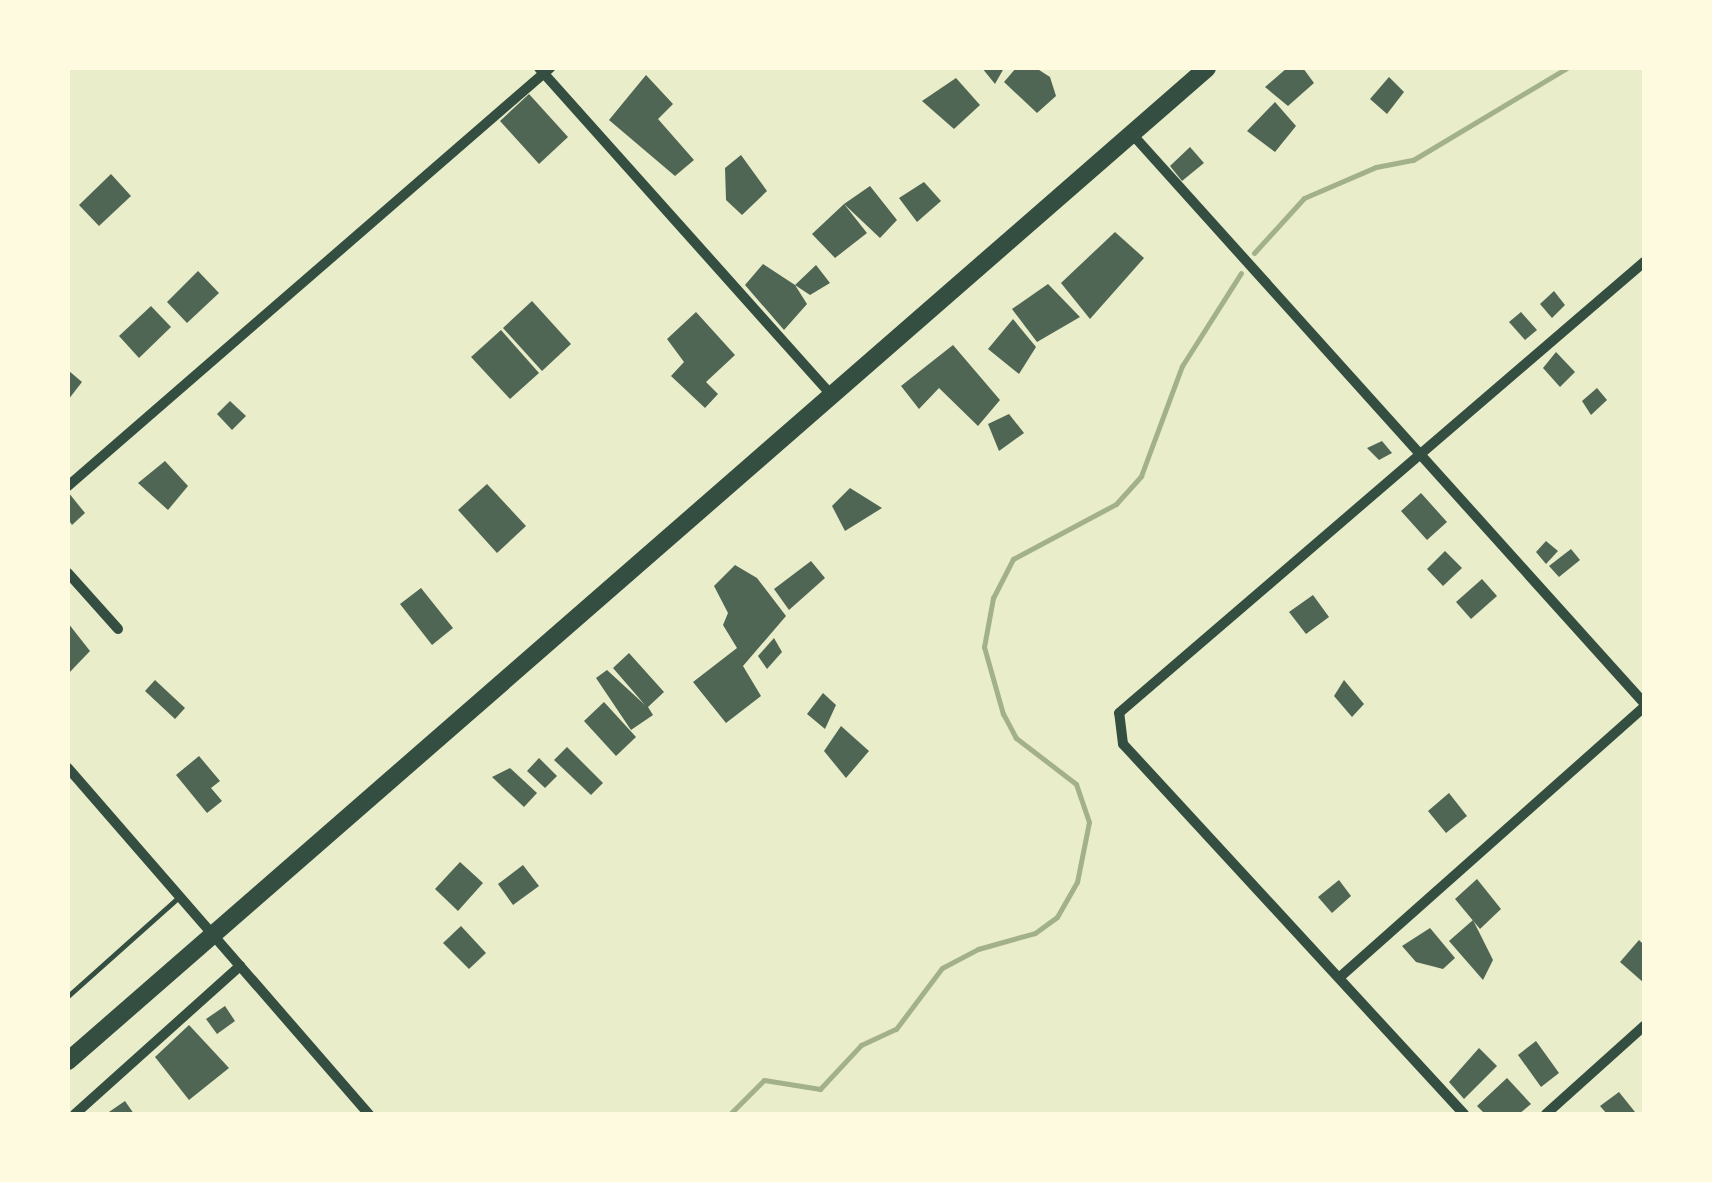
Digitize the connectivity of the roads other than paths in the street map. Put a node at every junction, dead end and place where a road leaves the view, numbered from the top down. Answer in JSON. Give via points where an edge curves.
{"nodes":[{"id":1,"x":1207,"y":68,"type":"edge"},
{"id":2,"x":544,"y":69,"type":"edge"},
{"id":3,"x":1132,"y":134,"type":"junction"},
{"id":4,"x":1644,"y":262,"type":"edge"},
{"id":5,"x":831,"y":396,"type":"junction"},
{"id":6,"x":1421,"y":454,"type":"junction"},
{"id":7,"x":68,"y":486,"type":"edge"},
{"id":8,"x":68,"y":573,"type":"edge"},
{"id":9,"x":118,"y":629,"type":"dead end"},
{"id":10,"x":1644,"y":705,"type":"edge"},
{"id":11,"x":68,"y":768,"type":"edge"},
{"id":12,"x":180,"y":896,"type":"junction"},
{"id":13,"x":213,"y":934,"type":"junction"},
{"id":14,"x":240,"y":966,"type":"junction"},
{"id":15,"x":1340,"y":977,"type":"junction"},
{"id":16,"x":68,"y":996,"type":"edge"},
{"id":17,"x":1644,"y":1026,"type":"edge"},
{"id":18,"x":68,"y":1062,"type":"edge"},
{"id":19,"x":75,"y":1114,"type":"edge"},
{"id":20,"x":369,"y":1114,"type":"edge"},
{"id":21,"x":1464,"y":1114,"type":"edge"},
{"id":22,"x":1546,"y":1114,"type":"edge"}],
"edges":[{"from":1,"to":3,"type":"highway"},
{"from":2,"to":5,"type":"street"},
{"from":2,"to":7,"type":"street"},
{"from":3,"to":5,"type":"highway"},
{"from":3,"to":6,"type":"street"},
{"from":4,"to":6,"type":"street"},
{"from":5,"to":13,"type":"highway"},
{"from":6,"to":10,"type":"street"},
{"from":6,"to":15,"type":"street","via":[[1119,713],[1123,744]]},
{"from":8,"to":9,"type":"street"},
{"from":10,"to":15,"type":"street"},
{"from":11,"to":12,"type":"street"},
{"from":12,"to":13,"type":"street"},
{"from":12,"to":16,"type":"lane"},
{"from":13,"to":14,"type":"street"},
{"from":13,"to":18,"type":"highway"},
{"from":14,"to":19,"type":"street"},
{"from":14,"to":20,"type":"street"},
{"from":15,"to":21,"type":"street"},
{"from":17,"to":22,"type":"street"}]}
